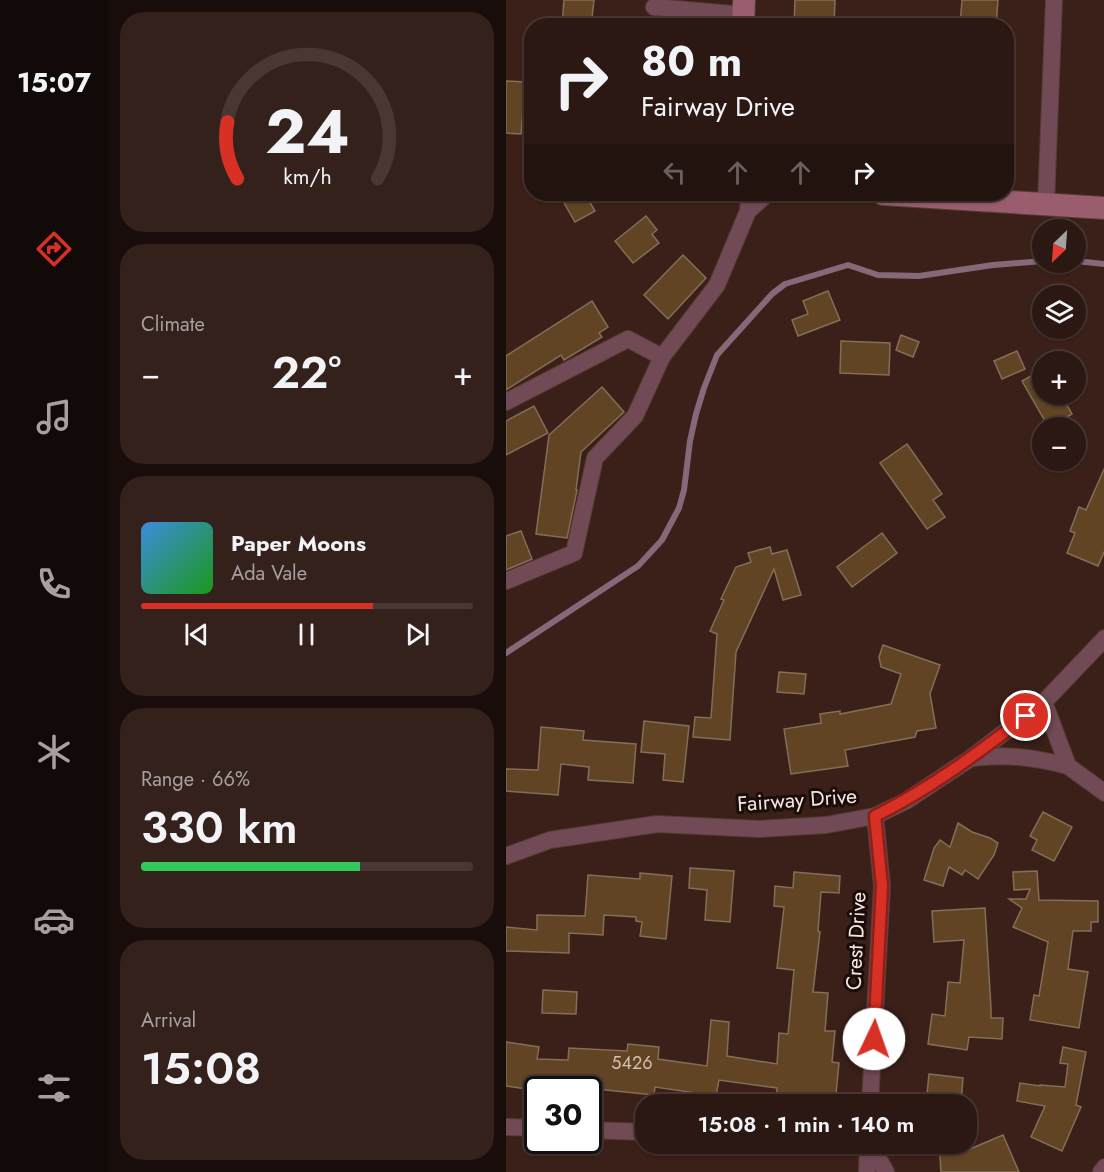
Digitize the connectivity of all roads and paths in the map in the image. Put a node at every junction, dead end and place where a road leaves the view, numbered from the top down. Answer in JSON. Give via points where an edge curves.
{"nodes":[{"id":1,"x":1054,"y":0,"type":"edge"},
{"id":2,"x":654,"y":7,"type":"dead end"},
{"id":3,"x":744,"y":13,"type":"edge"},
{"id":4,"x":749,"y":201,"type":"edge"},
{"id":5,"x":759,"y":201,"type":"edge"},
{"id":6,"x":997,"y":201,"type":"edge"},
{"id":7,"x":1046,"y":204,"type":"junction"},
{"id":8,"x":1104,"y":208,"type":"edge"},
{"id":9,"x":748,"y":211,"type":"junction"},
{"id":10,"x":662,"y":357,"type":"junction"},
{"id":11,"x":506,"y":402,"type":"edge"},
{"id":12,"x":506,"y":581,"type":"edge"},
{"id":13,"x":1104,"y":638,"type":"edge"},
{"id":14,"x":1044,"y":702,"type":"junction"},
{"id":15,"x":971,"y":758,"type":"junction"},
{"id":16,"x":1068,"y":766,"type":"junction"},
{"id":17,"x":1104,"y":793,"type":"edge"},
{"id":18,"x":875,"y":816,"type":"junction"},
{"id":19,"x":506,"y":856,"type":"edge"},
{"id":20,"x":871,"y":1094,"type":"edge"},
{"id":21,"x":506,"y":1127,"type":"edge"},
{"id":22,"x":524,"y":1128,"type":"edge"},
{"id":23,"x":602,"y":1130,"type":"edge"},
{"id":24,"x":635,"y":1132,"type":"edge"},
{"id":25,"x":868,"y":1154,"type":"edge"},
{"id":26,"x":875,"y":1154,"type":"edge"},
{"id":27,"x":1104,"y":1167,"type":"edge"},
{"id":28,"x":867,"y":1172,"type":"edge"},
{"id":29,"x":886,"y":1172,"type":"edge"},
{"id":30,"x":1101,"y":1172,"type":"edge"}],
"edges":[{"from":1,"to":7,"type":"street"},
{"from":2,"to":3,"type":"street"},
{"from":4,"to":9,"type":"street"},
{"from":5,"to":9,"type":"street"},
{"from":6,"to":7,"type":"street"},
{"from":7,"to":8,"type":"street"},
{"from":9,"to":10,"type":"street","via":[[717,285]]},
{"from":10,"to":11,"type":"street","via":[[628,339]]},
{"from":10,"to":12,"type":"street","via":[[635,416],[595,458],[574,553]]},
{"from":13,"to":14,"type":"street","name":"Fairway Drive"},
{"from":14,"to":15,"type":"street","name":"Fairway Drive"},
{"from":14,"to":16,"type":"street"},
{"from":15,"to":16,"type":"street","via":[[1035,758]]},
{"from":15,"to":18,"type":"street","name":"Fairway Drive","via":[[906,801]]},
{"from":16,"to":17,"type":"street"},
{"from":18,"to":19,"type":"street","name":"Fairway Drive","via":[[826,825],[759,829],[657,824],[550,840]]},
{"from":18,"to":20,"type":"street","name":"Crest Drive","via":[[882,886]]},
{"from":21,"to":22,"type":"street"},
{"from":23,"to":24,"type":"street"},
{"from":25,"to":28,"type":"street"},
{"from":26,"to":29,"type":"street"},
{"from":27,"to":30,"type":"street"}]}
